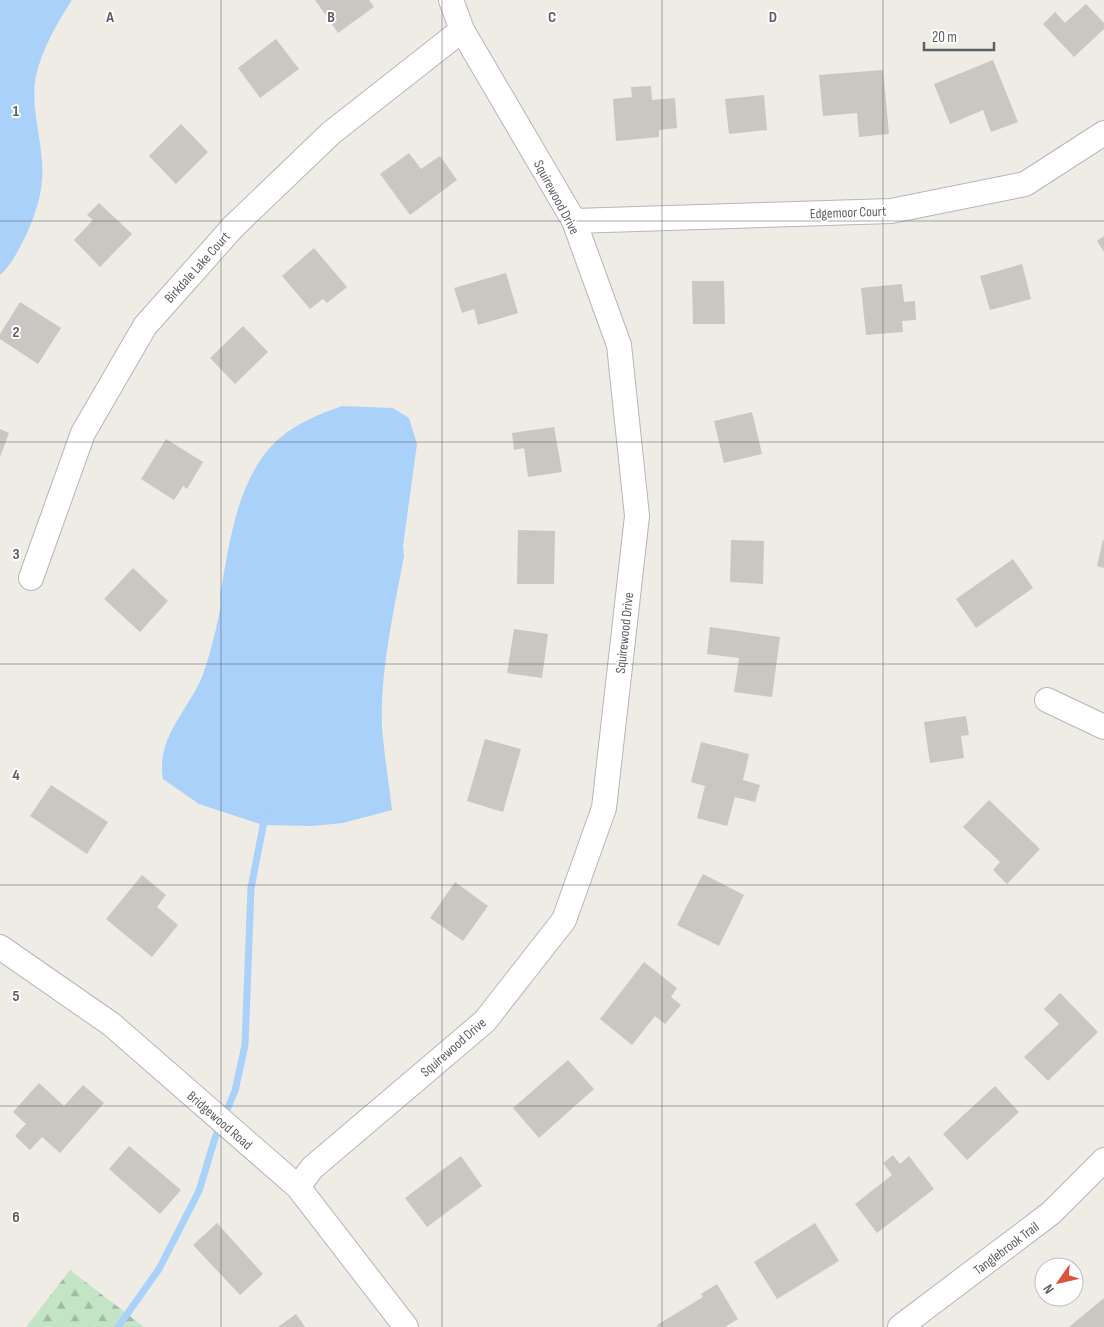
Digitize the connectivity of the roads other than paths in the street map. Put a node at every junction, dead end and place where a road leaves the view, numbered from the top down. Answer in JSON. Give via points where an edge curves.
{"nodes":[{"id":1,"x":450,"y":0,"type":"edge"},
{"id":2,"x":462,"y":30,"type":"junction"},
{"id":3,"x":1104,"y":133,"type":"edge"},
{"id":4,"x":574,"y":221,"type":"junction"},
{"id":5,"x":31,"y":578,"type":"dead end"},
{"id":6,"x":1047,"y":700,"type":"dead end"},
{"id":7,"x":1104,"y":727,"type":"edge"},
{"id":8,"x":0,"y":947,"type":"edge"},
{"id":9,"x":1104,"y":1160,"type":"edge"},
{"id":10,"x":298,"y":1187,"type":"junction"},
{"id":11,"x":406,"y":1327,"type":"edge"},
{"id":12,"x":900,"y":1327,"type":"edge"}],
"edges":[{"from":1,"to":2,"type":"street","name":"Squirewood Drive"},
{"from":2,"to":4,"type":"street","name":"Squirewood Drive"},
{"from":2,"to":5,"type":"street","name":"Birkdale Lake Court","via":[[331,133],[233,227],[145,326],[83,433]]},
{"from":3,"to":4,"type":"street","name":"Edgemoor Court","via":[[1025,184],[891,211]]},
{"from":4,"to":10,"type":"street","name":"Squirewood Drive","via":[[619,345],[637,516],[604,808],[564,920],[484,1021],[312,1168]]},
{"from":6,"to":7,"type":"street"},
{"from":8,"to":10,"type":"street","name":"Bridgewood Road","via":[[111,1024]]},
{"from":9,"to":12,"type":"street","name":"Tanglebrook Trail","via":[[1051,1213]]},
{"from":10,"to":11,"type":"street","name":"Bridgewood Road"}]}
